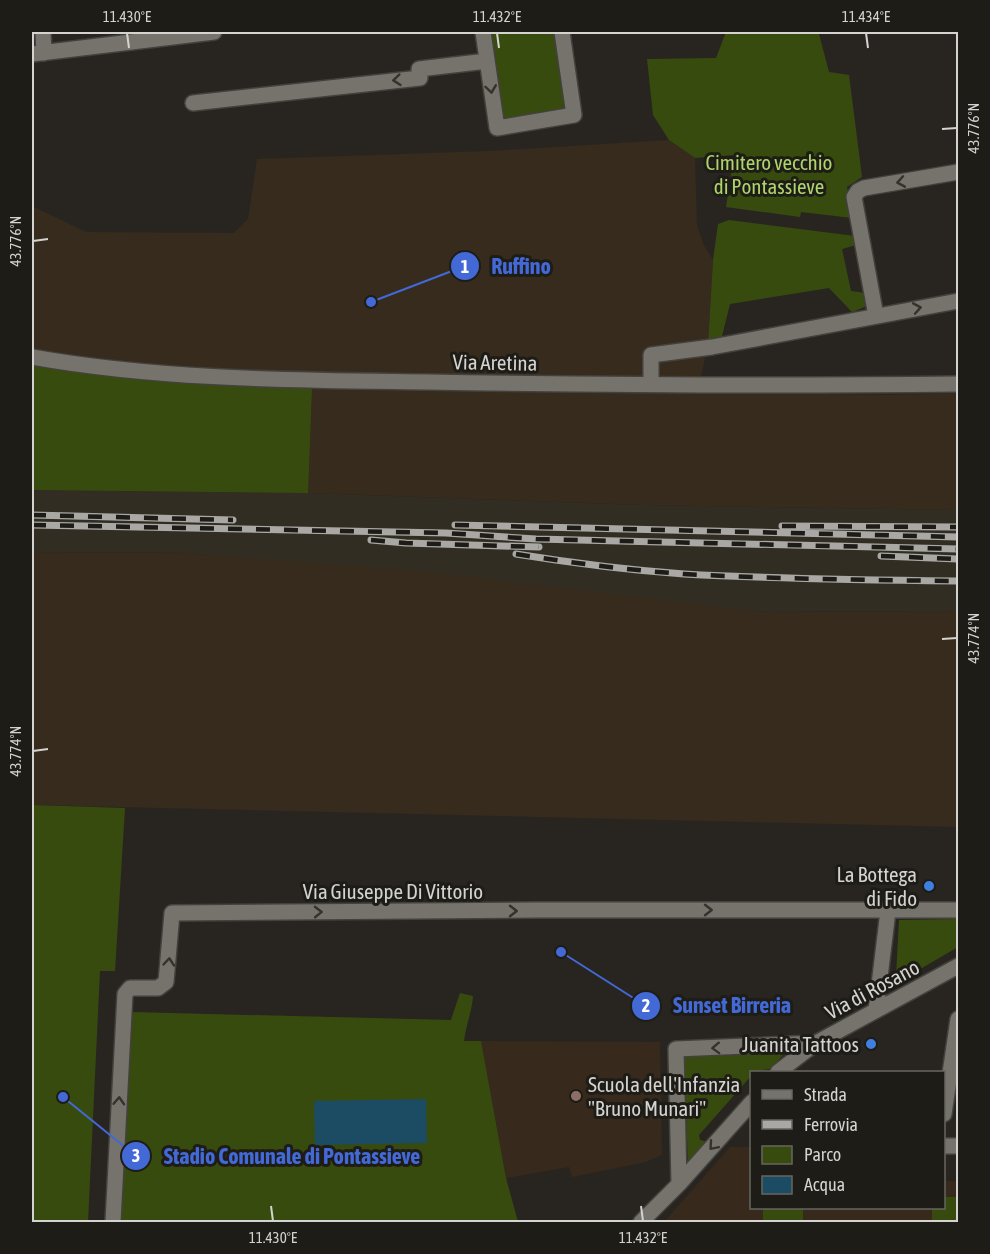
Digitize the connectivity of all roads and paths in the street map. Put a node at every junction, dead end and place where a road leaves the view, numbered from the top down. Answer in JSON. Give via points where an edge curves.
{"nodes":[{"id":1,"x":43,"y":32,"type":"edge"},
{"id":2,"x":207,"y":32,"type":"edge"},
{"id":3,"x":483,"y":32,"type":"edge"},
{"id":4,"x":562,"y":32,"type":"edge"},
{"id":5,"x":38,"y":53,"type":"edge"},
{"id":6,"x":487,"y":61,"type":"junction"},
{"id":7,"x":194,"y":103,"type":"dead end"},
{"id":8,"x":958,"y":172,"type":"edge"},
{"id":9,"x":958,"y":301,"type":"edge"},
{"id":10,"x":876,"y":316,"type":"junction"},
{"id":11,"x":32,"y":357,"type":"edge"},
{"id":12,"x":651,"y":383,"type":"junction"},
{"id":13,"x":958,"y":384,"type":"edge"},
{"id":14,"x":888,"y":910,"type":"junction"},
{"id":15,"x":958,"y":910,"type":"edge"},
{"id":16,"x":958,"y":966,"type":"edge"},
{"id":17,"x":876,"y":1010,"type":"junction"},
{"id":18,"x":958,"y":1019,"type":"edge"},
{"id":19,"x":816,"y":1043,"type":"junction"},
{"id":20,"x":779,"y":1071,"type":"edge"},
{"id":21,"x":750,"y":1104,"type":"edge"},
{"id":22,"x":945,"y":1107,"type":"edge"},
{"id":23,"x":678,"y":1184,"type":"junction"},
{"id":24,"x":113,"y":1222,"type":"edge"},
{"id":25,"x":641,"y":1222,"type":"edge"}],
"edges":[{"from":1,"to":5,"type":"street"},
{"from":2,"to":5,"type":"street"},
{"from":3,"to":6,"type":"street"},
{"from":6,"to":4,"type":"street","one_way":true,"via":[[497,128],[574,114]]},
{"from":6,"to":7,"type":"street","one_way":true,"via":[[419,69],[420,78]]},
{"from":8,"to":10,"type":"street","one_way":true,"via":[[864,188],[854,197]]},
{"from":10,"to":9,"type":"street","one_way":true},
{"from":10,"to":12,"type":"street","via":[[651,355]]},
{"from":11,"to":12,"type":"street","name":"Via Aretina","via":[[168,374]]},
{"from":12,"to":13,"type":"street","name":"Via Aretina"},
{"from":14,"to":15,"type":"street","name":"Via Giuseppe Di Vittorio"},
{"from":14,"to":17,"type":"street"},
{"from":24,"to":14,"type":"street","name":"Via Giuseppe Di Vittorio","one_way":true,"via":[[125,994],[130,988],[158,988],[166,982],[172,914]]},
{"from":16,"to":17,"type":"street","name":"Via di Rosano"},
{"from":17,"to":19,"type":"street","name":"Via di Rosano"},
{"from":18,"to":22,"type":"street"},
{"from":19,"to":20,"type":"street","name":"Via di Rosano"},
{"from":19,"to":23,"type":"street","one_way":true,"via":[[676,1049]]},
{"from":21,"to":23,"type":"street","one_way":true},
{"from":23,"to":25,"type":"street"}]}
